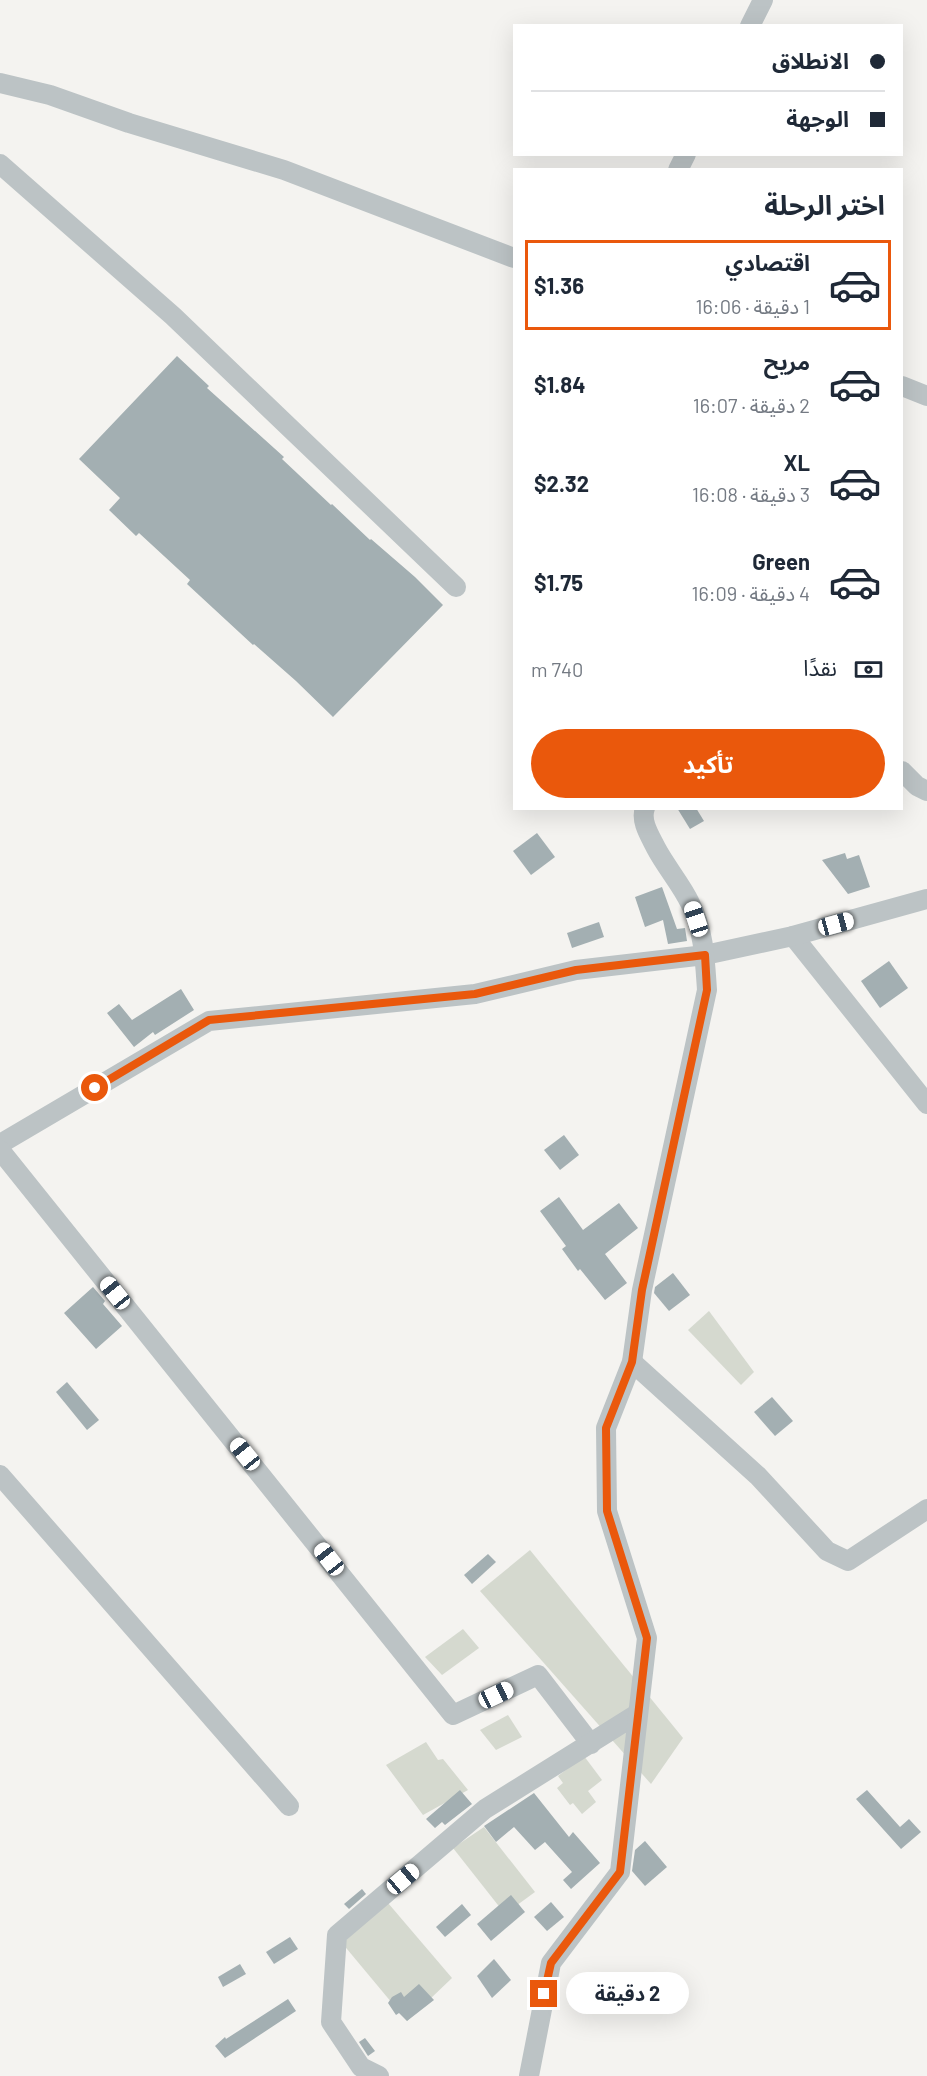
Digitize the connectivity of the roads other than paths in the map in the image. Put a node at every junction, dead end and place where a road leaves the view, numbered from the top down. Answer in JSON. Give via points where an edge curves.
{"nodes":[{"id":1,"x":763,"y":0,"type":"edge"},
{"id":2,"x":751,"y":24,"type":"edge"},
{"id":3,"x":0,"y":82,"type":"edge"},
{"id":4,"x":0,"y":164,"type":"edge"},
{"id":5,"x":513,"y":258,"type":"edge"},
{"id":6,"x":903,"y":386,"type":"edge"},
{"id":7,"x":927,"y":396,"type":"edge"},
{"id":8,"x":456,"y":586,"type":"dead end"},
{"id":9,"x":903,"y":772,"type":"edge"},
{"id":10,"x":927,"y":791,"type":"edge"},
{"id":11,"x":644,"y":810,"type":"edge"},
{"id":12,"x":927,"y":899,"type":"edge"},
{"id":13,"x":793,"y":936,"type":"junction"},
{"id":14,"x":705,"y":955,"type":"junction"},
{"id":15,"x":927,"y":1104,"type":"edge"},
{"id":16,"x":0,"y":1144,"type":"edge"},
{"id":17,"x":0,"y":1150,"type":"edge"},
{"id":18,"x":632,"y":1362,"type":"junction"},
{"id":19,"x":0,"y":1475,"type":"edge"},
{"id":20,"x":927,"y":1509,"type":"edge"},
{"id":21,"x":637,"y":1714,"type":"junction"},
{"id":22,"x":591,"y":1744,"type":"junction"},
{"id":23,"x":289,"y":1806,"type":"dead end"},
{"id":24,"x":379,"y":2076,"type":"edge"},
{"id":25,"x":529,"y":2076,"type":"edge"}],
"edges":[{"from":1,"to":2,"type":"street"},
{"from":3,"to":5,"type":"street","via":[[284,170]]},
{"from":4,"to":8,"type":"street","via":[[173,316]]},
{"from":6,"to":7,"type":"street"},
{"from":9,"to":10,"type":"street"},
{"from":11,"to":14,"type":"street","via":[[647,830],[691,904]]},
{"from":12,"to":13,"type":"street"},
{"from":13,"to":14,"type":"street"},
{"from":13,"to":15,"type":"street"},
{"from":14,"to":16,"type":"street","via":[[576,970],[475,994],[209,1020]]},
{"from":14,"to":18,"type":"street","via":[[707,990],[642,1290]]},
{"from":17,"to":22,"type":"street","via":[[453,1715],[538,1675]]},
{"from":18,"to":20,"type":"street","via":[[758,1476],[827,1551],[848,1561]]},
{"from":18,"to":21,"type":"street","via":[[606,1428],[607,1511],[647,1638]]},
{"from":19,"to":23,"type":"street"},
{"from":21,"to":22,"type":"street"},
{"from":21,"to":25,"type":"street","via":[[620,1872],[551,1963]]},
{"from":22,"to":24,"type":"street","via":[[485,1809],[337,1935],[331,2022],[361,2067]]}]}
